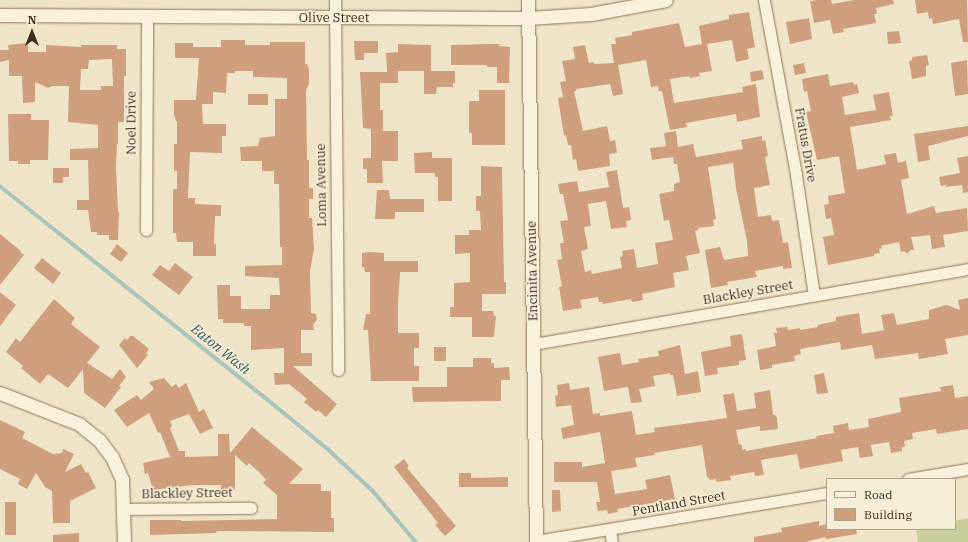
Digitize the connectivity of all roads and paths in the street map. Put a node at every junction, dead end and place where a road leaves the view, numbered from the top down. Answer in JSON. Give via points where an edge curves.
{"nodes":[{"id":1,"x":335,"y":0,"type":"edge"},
{"id":2,"x":528,"y":0,"type":"edge"},
{"id":3,"x":666,"y":0,"type":"edge"},
{"id":4,"x":764,"y":0,"type":"edge"},
{"id":5,"x":0,"y":15,"type":"edge"},
{"id":6,"x":147,"y":16,"type":"junction"},
{"id":7,"x":335,"y":18,"type":"junction"},
{"id":8,"x":528,"y":18,"type":"junction"},
{"id":9,"x":146,"y":230,"type":"dead end"},
{"id":10,"x":968,"y":269,"type":"edge"},
{"id":11,"x":814,"y":296,"type":"junction"},
{"id":12,"x":534,"y":344,"type":"junction"},
{"id":13,"x":338,"y":370,"type":"dead end"},
{"id":14,"x":0,"y":393,"type":"edge"},
{"id":15,"x":968,"y":469,"type":"edge"},
{"id":16,"x":914,"y":478,"type":"edge"},
{"id":17,"x":826,"y":493,"type":"edge"},
{"id":18,"x":251,"y":508,"type":"dead end"},
{"id":19,"x":124,"y":509,"type":"junction"},
{"id":20,"x":610,"y":530,"type":"junction"},
{"id":21,"x":124,"y":542,"type":"edge"},
{"id":22,"x":536,"y":542,"type":"edge"},
{"id":23,"x":612,"y":542,"type":"edge"}],
"edges":[{"from":1,"to":7,"type":"street","name":"Loma Avenue"},
{"from":2,"to":8,"type":"street","name":"Encinita Avenue"},
{"from":3,"to":8,"type":"street","name":"Olive Street","via":[[591,14]]},
{"from":4,"to":11,"type":"street","name":"Fratus Drive","via":[[796,175]]},
{"from":5,"to":6,"type":"street","name":"Olive Street"},
{"from":6,"to":7,"type":"street","name":"Olive Street"},
{"from":6,"to":9,"type":"street","name":"Noel Drive"},
{"from":7,"to":8,"type":"street","name":"Olive Street"},
{"from":7,"to":13,"type":"street","name":"Loma Avenue"},
{"from":8,"to":12,"type":"street","name":"Encinita Avenue"},
{"from":10,"to":11,"type":"street","name":"Blackley Street"},
{"from":11,"to":12,"type":"street","name":"Blackley Street"},
{"from":12,"to":22,"type":"street","name":"Encinita Avenue"},
{"from":14,"to":19,"type":"street","via":[[79,424],[99,440],[112,457],[122,479]]},
{"from":15,"to":16,"type":"street"},
{"from":17,"to":20,"type":"street","name":"Pentland Street"},
{"from":18,"to":19,"type":"street","name":"Blackley Street"},
{"from":19,"to":21,"type":"street"},
{"from":20,"to":22,"type":"street","name":"Pentland Street"},
{"from":20,"to":23,"type":"street"}]}
